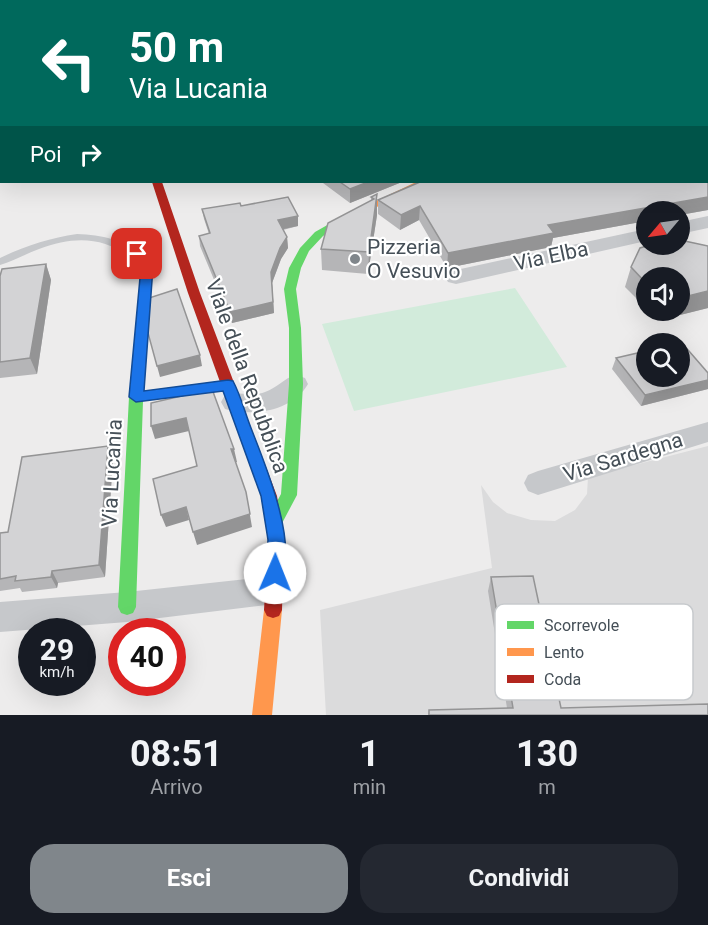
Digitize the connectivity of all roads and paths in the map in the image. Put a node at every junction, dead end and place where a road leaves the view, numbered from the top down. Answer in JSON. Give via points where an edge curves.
{"nodes":[{"id":1,"x":157,"y":183,"type":"edge"},
{"id":2,"x":421,"y":183,"type":"edge"},
{"id":3,"x":708,"y":222,"type":"edge"},
{"id":4,"x":690,"y":226,"type":"edge"},
{"id":5,"x":636,"y":237,"type":"edge"},
{"id":6,"x":0,"y":262,"type":"edge"},
{"id":7,"x":456,"y":277,"type":"dead end"},
{"id":8,"x":296,"y":384,"type":"junction"},
{"id":9,"x":231,"y":393,"type":"junction"},
{"id":10,"x":136,"y":397,"type":"junction"},
{"id":11,"x":708,"y":432,"type":"edge"},
{"id":12,"x":538,"y":483,"type":"dead end"},
{"id":13,"x":274,"y":522,"type":"junction"},
{"id":14,"x":275,"y":590,"type":"junction"},
{"id":15,"x":127,"y":607,"type":"junction"},
{"id":16,"x":0,"y":617,"type":"edge"},
{"id":17,"x":262,"y":715,"type":"edge"}],
"edges":[{"from":1,"to":9,"type":"street","name":"Viale della Repubblica"},
{"from":2,"to":8,"type":"street","via":[[347,216],[319,234],[304,250],[290,288]]},
{"from":3,"to":4,"type":"street"},
{"from":5,"to":7,"type":"street","name":"Via Elba"},
{"from":6,"to":10,"type":"lane","via":[[41,243],[92,236],[119,243],[137,254],[147,267]]},
{"from":8,"to":9,"type":"street","via":[[262,404]]},
{"from":8,"to":13,"type":"street","via":[[289,495]]},
{"from":9,"to":10,"type":"street","name":"Via Lucania"},
{"from":9,"to":13,"type":"street","name":"Viale della Repubblica","via":[[269,496]]},
{"from":10,"to":15,"type":"street","name":"Via Lucania"},
{"from":11,"to":12,"type":"street","name":"Via Sardegna"},
{"from":13,"to":14,"type":"street","name":"Viale della Repubblica"},
{"from":14,"to":15,"type":"street"},
{"from":14,"to":17,"type":"street","name":"Viale della Repubblica"},
{"from":15,"to":16,"type":"street"}]}
